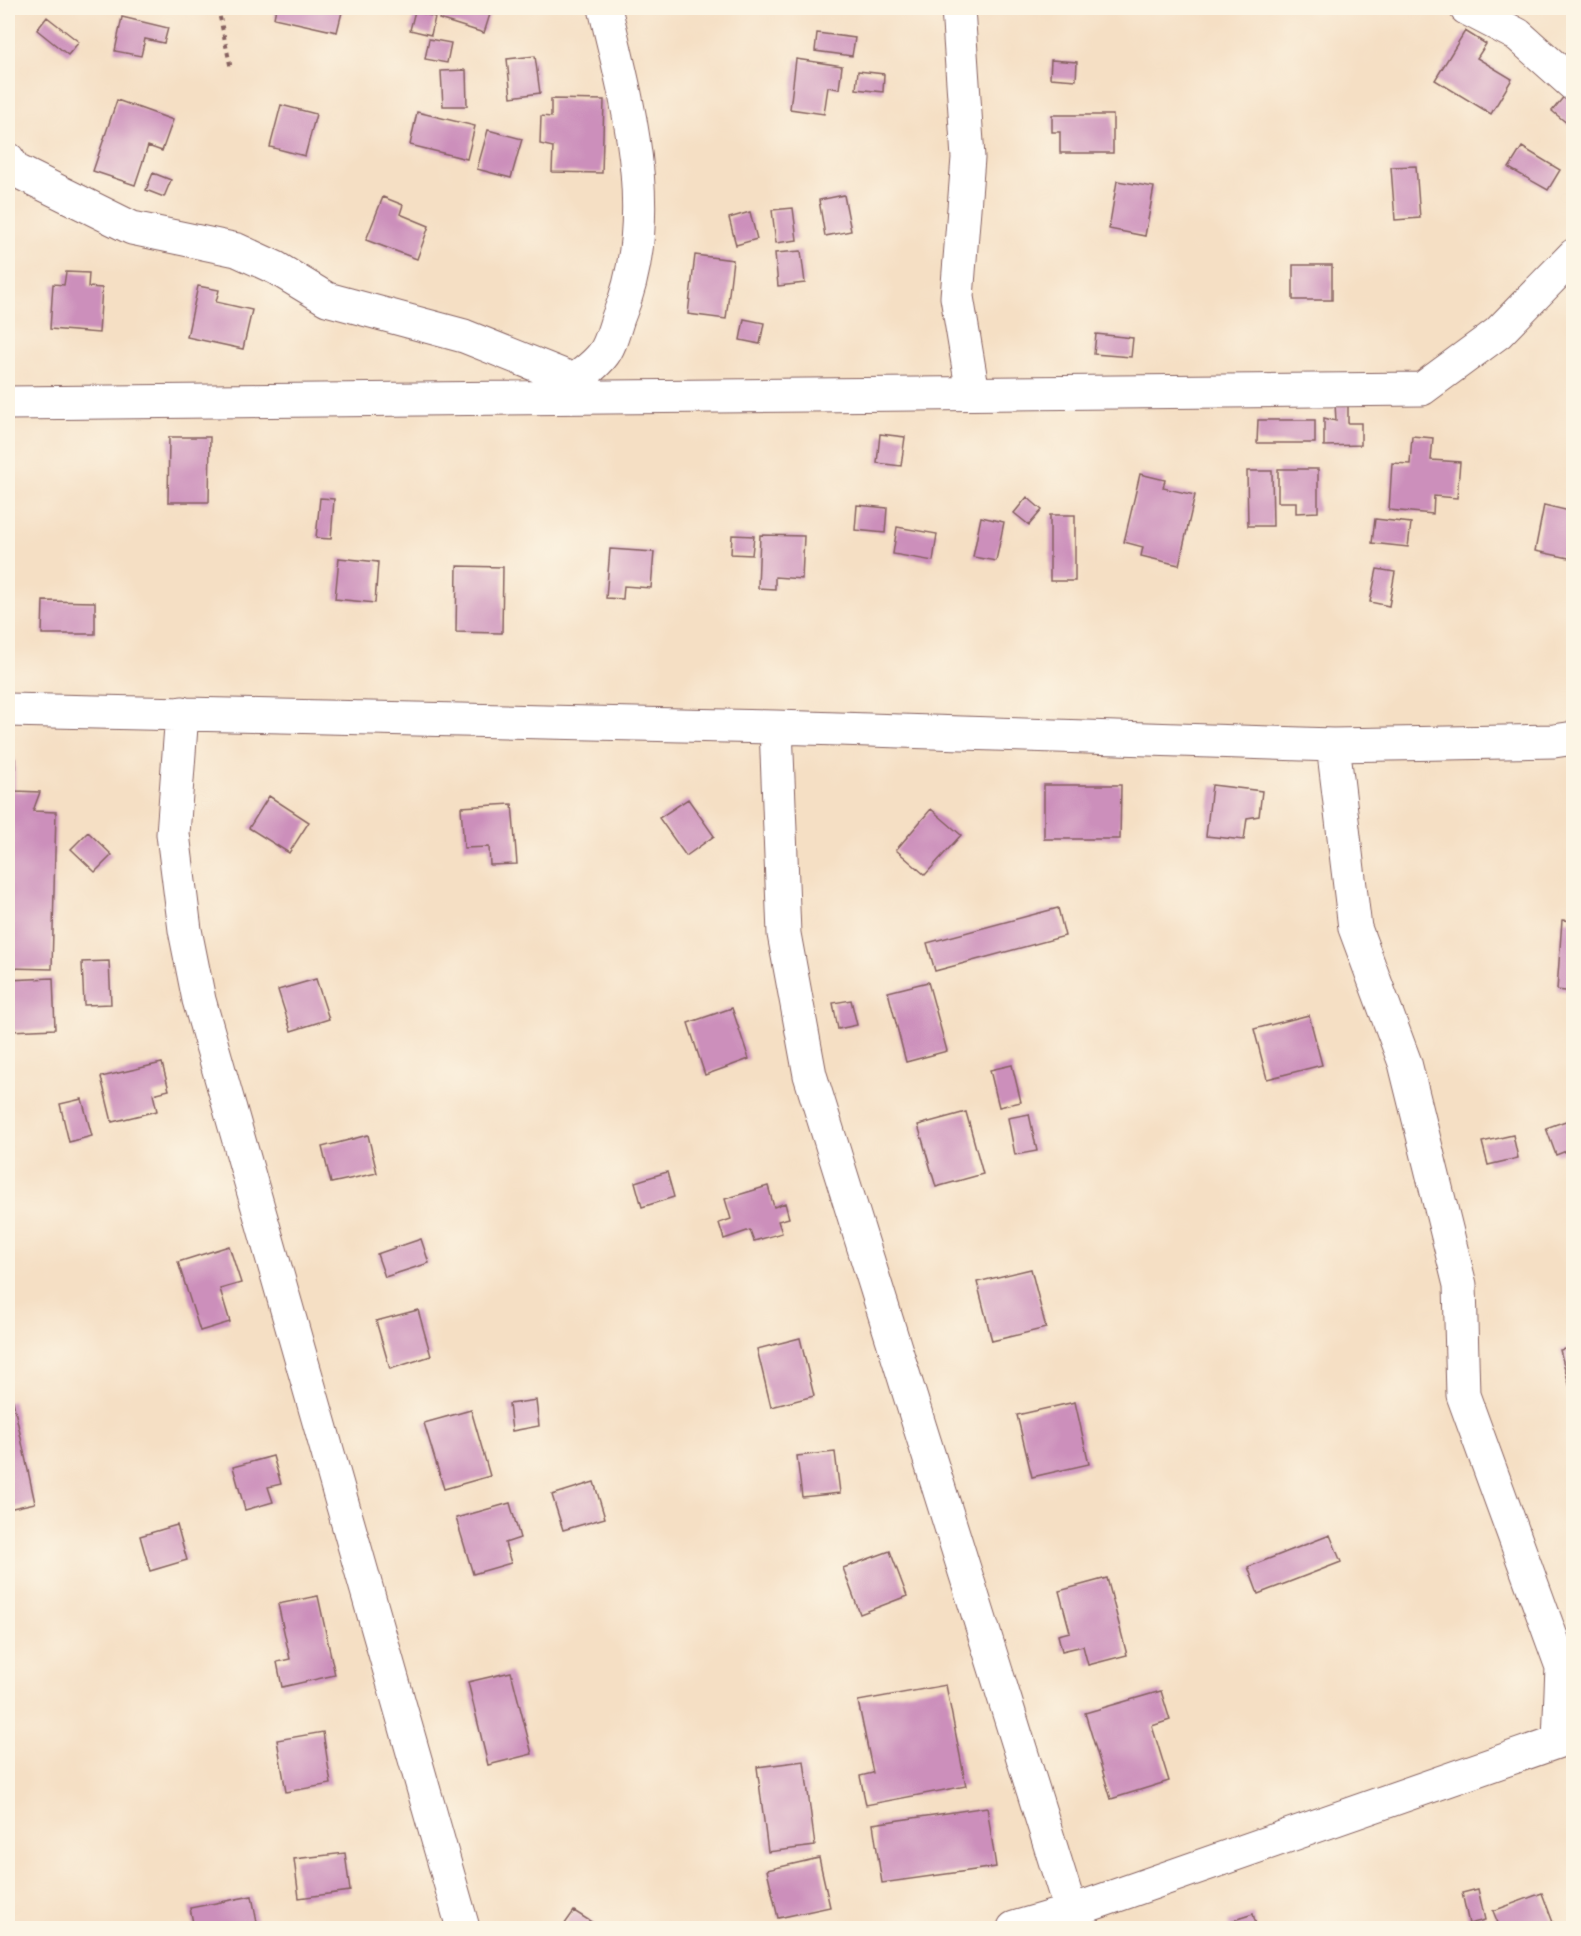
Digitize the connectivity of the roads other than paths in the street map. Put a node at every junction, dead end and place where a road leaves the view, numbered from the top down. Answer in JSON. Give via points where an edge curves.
{"nodes":[{"id":1,"x":606,"y":8,"type":"edge"},
{"id":2,"x":958,"y":8,"type":"edge"},
{"id":3,"x":1466,"y":8,"type":"edge"},
{"id":4,"x":1574,"y":86,"type":"edge"},
{"id":5,"x":8,"y":159,"type":"edge"},
{"id":6,"x":1574,"y":255,"type":"edge"},
{"id":7,"x":563,"y":389,"type":"junction"},
{"id":8,"x":973,"y":393,"type":"junction"},
{"id":9,"x":8,"y":403,"type":"edge"},
{"id":10,"x":8,"y":711,"type":"edge"},
{"id":11,"x":182,"y":713,"type":"junction"},
{"id":12,"x":776,"y":727,"type":"junction"},
{"id":13,"x":1574,"y":738,"type":"edge"},
{"id":14,"x":1333,"y":745,"type":"junction"},
{"id":15,"x":1566,"y":1738,"type":"edge"},
{"id":16,"x":1074,"y":1920,"type":"edge"},
{"id":17,"x":463,"y":1929,"type":"edge"},
{"id":18,"x":1014,"y":1929,"type":"edge"}],
"edges":[{"from":1,"to":7,"type":"street","via":[[629,108],[640,193],[637,243],[628,294],[603,355]]},
{"from":2,"to":8,"type":"street","via":[[968,158],[957,297]]},
{"from":3,"to":4,"type":"street","via":[[1518,36]]},
{"from":5,"to":7,"type":"street","via":[[15,170],[132,228],[237,250],[327,299],[464,336]]},
{"from":6,"to":8,"type":"street","via":[[1498,333],[1422,389]]},
{"from":7,"to":8,"type":"street"},
{"from":7,"to":9,"type":"street"},
{"from":10,"to":11,"type":"street"},
{"from":11,"to":12,"type":"street"},
{"from":11,"to":17,"type":"street","via":[[173,834],[199,1000]]},
{"from":12,"to":14,"type":"street"},
{"from":12,"to":16,"type":"street","via":[[784,934],[810,1075]]},
{"from":13,"to":14,"type":"street"},
{"from":14,"to":15,"type":"street","via":[[1355,928],[1405,1064],[1460,1285],[1464,1395],[1562,1667]]},
{"from":15,"to":16,"type":"street"},
{"from":16,"to":18,"type":"street"}]}
